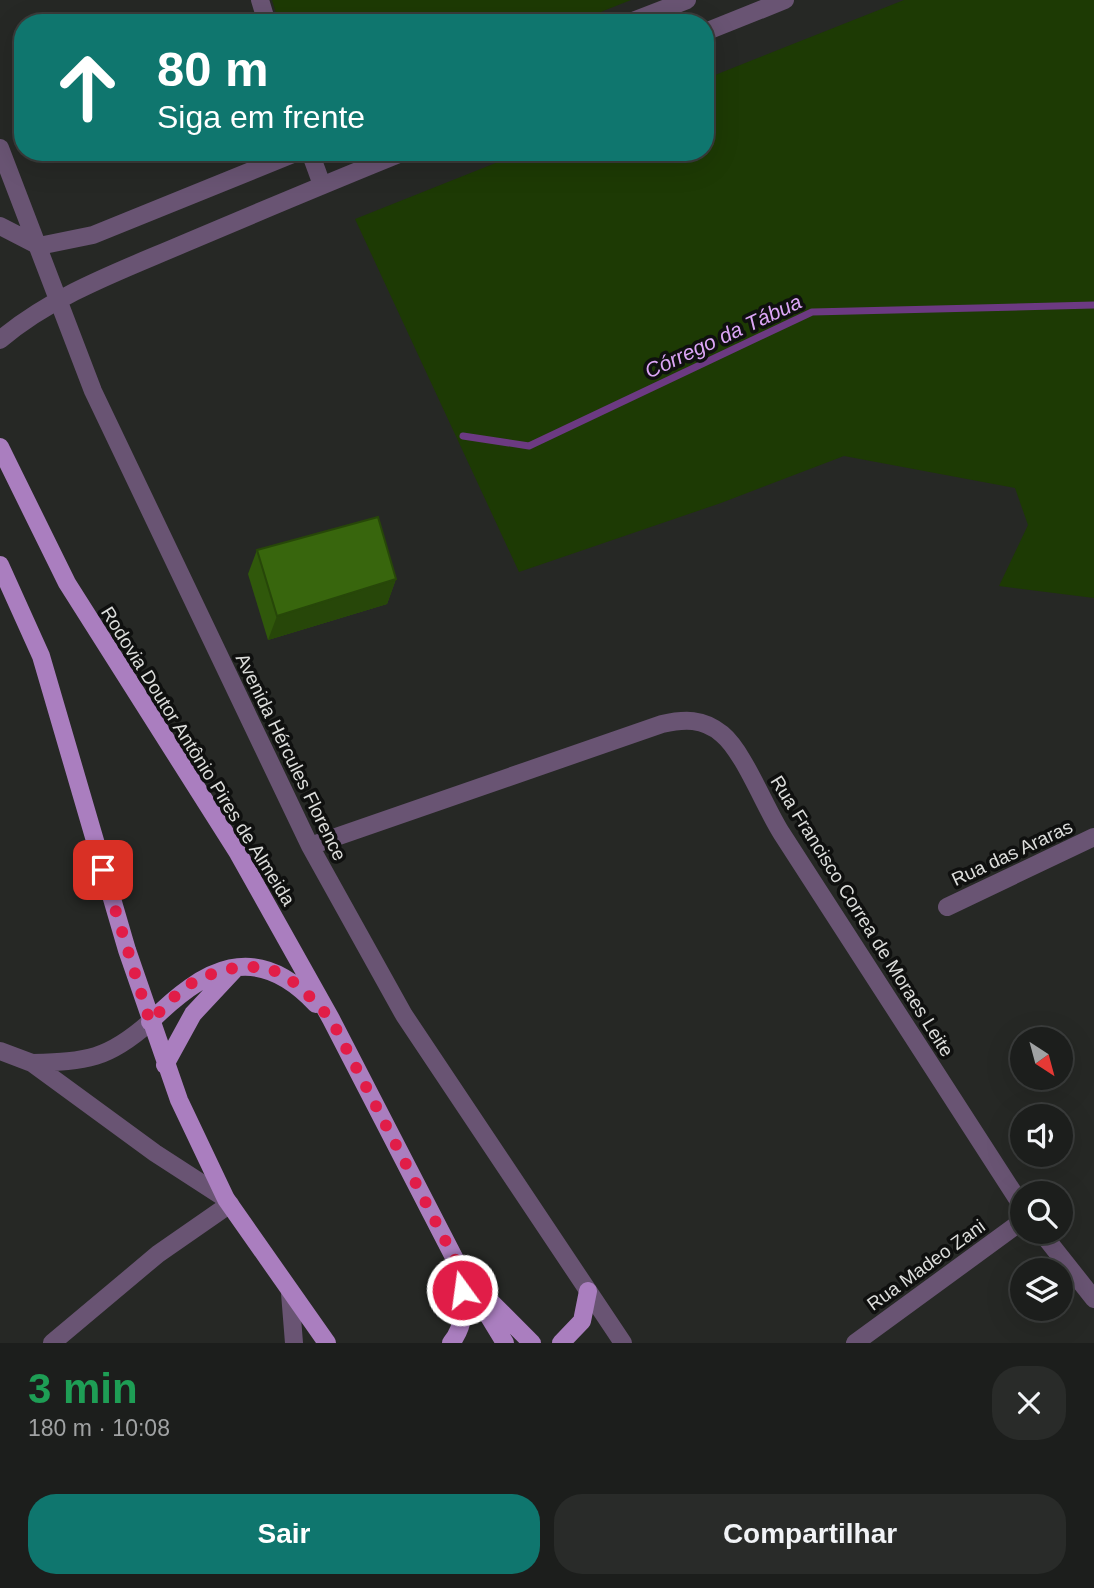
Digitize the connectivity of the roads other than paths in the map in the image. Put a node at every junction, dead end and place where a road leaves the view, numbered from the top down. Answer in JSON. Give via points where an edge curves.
{"nodes":[{"id":1,"x":687,"y":0,"type":"edge"},
{"id":2,"x":785,"y":0,"type":"edge"},
{"id":3,"x":651,"y":14,"type":"edge"},
{"id":4,"x":714,"y":28,"type":"edge"},
{"id":5,"x":0,"y":148,"type":"edge"},
{"id":6,"x":276,"y":161,"type":"edge"},
{"id":7,"x":313,"y":161,"type":"edge"},
{"id":8,"x":382,"y":161,"type":"edge"},
{"id":9,"x":322,"y":185,"type":"junction"},
{"id":10,"x":0,"y":226,"type":"edge"},
{"id":11,"x":39,"y":246,"type":"junction"},
{"id":12,"x":59,"y":299,"type":"junction"},
{"id":13,"x":0,"y":340,"type":"edge"},
{"id":14,"x":0,"y":447,"type":"edge"},
{"id":15,"x":0,"y":565,"type":"edge"},
{"id":16,"x":1094,"y":837,"type":"edge"},
{"id":17,"x":310,"y":846,"type":"junction"},
{"id":18,"x":947,"y":907,"type":"dead end"},
{"id":19,"x":237,"y":967,"type":"junction"},
{"id":20,"x":331,"y":1019,"type":"junction"},
{"id":21,"x":150,"y":1022,"type":"junction"},
{"id":22,"x":0,"y":1051,"type":"edge"},
{"id":23,"x":32,"y":1063,"type":"junction"},
{"id":24,"x":165,"y":1065,"type":"junction"},
{"id":25,"x":1010,"y":1187,"type":"edge"},
{"id":26,"x":228,"y":1201,"type":"junction"},
{"id":27,"x":1010,"y":1230,"type":"edge"},
{"id":28,"x":1050,"y":1244,"type":"edge"},
{"id":29,"x":460,"y":1269,"type":"junction"},
{"id":30,"x":588,"y":1291,"type":"junction"},
{"id":31,"x":290,"y":1293,"type":"junction"},
{"id":32,"x":1094,"y":1299,"type":"edge"},
{"id":33,"x":52,"y":1343,"type":"edge"},
{"id":34,"x":294,"y":1343,"type":"edge"},
{"id":35,"x":327,"y":1343,"type":"edge"},
{"id":36,"x":452,"y":1343,"type":"edge"},
{"id":37,"x":505,"y":1343,"type":"edge"},
{"id":38,"x":532,"y":1343,"type":"edge"},
{"id":39,"x":561,"y":1343,"type":"edge"},
{"id":40,"x":623,"y":1343,"type":"edge"},
{"id":41,"x":855,"y":1343,"type":"edge"}],
"edges":[{"from":1,"to":3,"type":"street"},
{"from":2,"to":4,"type":"street"},
{"from":5,"to":11,"type":"street","name":"Avenida Hércules Florence"},
{"from":6,"to":11,"type":"street","via":[[93,235]]},
{"from":7,"to":9,"type":"street"},
{"from":8,"to":9,"type":"street"},
{"from":9,"to":12,"type":"street"},
{"from":10,"to":11,"type":"street"},
{"from":11,"to":12,"type":"street","name":"Avenida Hércules Florence"},
{"from":12,"to":13,"type":"street"},
{"from":12,"to":17,"type":"street","name":"Avenida Hércules Florence","via":[[93,391]]},
{"from":14,"to":20,"type":"main road","name":"Rodovia Doutor Antônio Pires de Almeida","via":[[67,583],[238,853]]},
{"from":15,"to":21,"type":"main road","via":[[41,656]]},
{"from":16,"to":18,"type":"street","name":"Rua das Araras"},
{"from":17,"to":25,"type":"street","name":"Rua Francisco Correa de Moraes Leite","via":[[662,724],[701,722],[722,734],[735,750],[773,820]]},
{"from":17,"to":30,"type":"street","name":"Avenida Hércules Florence","via":[[404,1015]]},
{"from":19,"to":20,"type":"main road","via":[[281,974]]},
{"from":19,"to":21,"type":"main road","via":[[193,982]]},
{"from":19,"to":24,"type":"main road","via":[[192,1014]]},
{"from":20,"to":29,"type":"main road","name":"Rodovia Doutor Antônio Pires de Almeida"},
{"from":21,"to":23,"type":"street","via":[[123,1045],[99,1056]]},
{"from":21,"to":24,"type":"main road"},
{"from":22,"to":23,"type":"street"},
{"from":23,"to":26,"type":"street"},
{"from":24,"to":26,"type":"main road"},
{"from":26,"to":31,"type":"main road"},
{"from":26,"to":33,"type":"street"},
{"from":27,"to":41,"type":"street","name":"Rua Madeo Zani"},
{"from":28,"to":32,"type":"street"},
{"from":29,"to":36,"type":"main road","via":[[464,1311],[460,1332]]},
{"from":29,"to":37,"type":"main road","name":"Rodovia Doutor Antônio Pires de Almeida"},
{"from":29,"to":38,"type":"main road"},
{"from":30,"to":39,"type":"main road","via":[[582,1321]]},
{"from":30,"to":40,"type":"street","name":"Avenida Hércules Florence"},
{"from":31,"to":34,"type":"street"},
{"from":31,"to":35,"type":"main road"}]}
